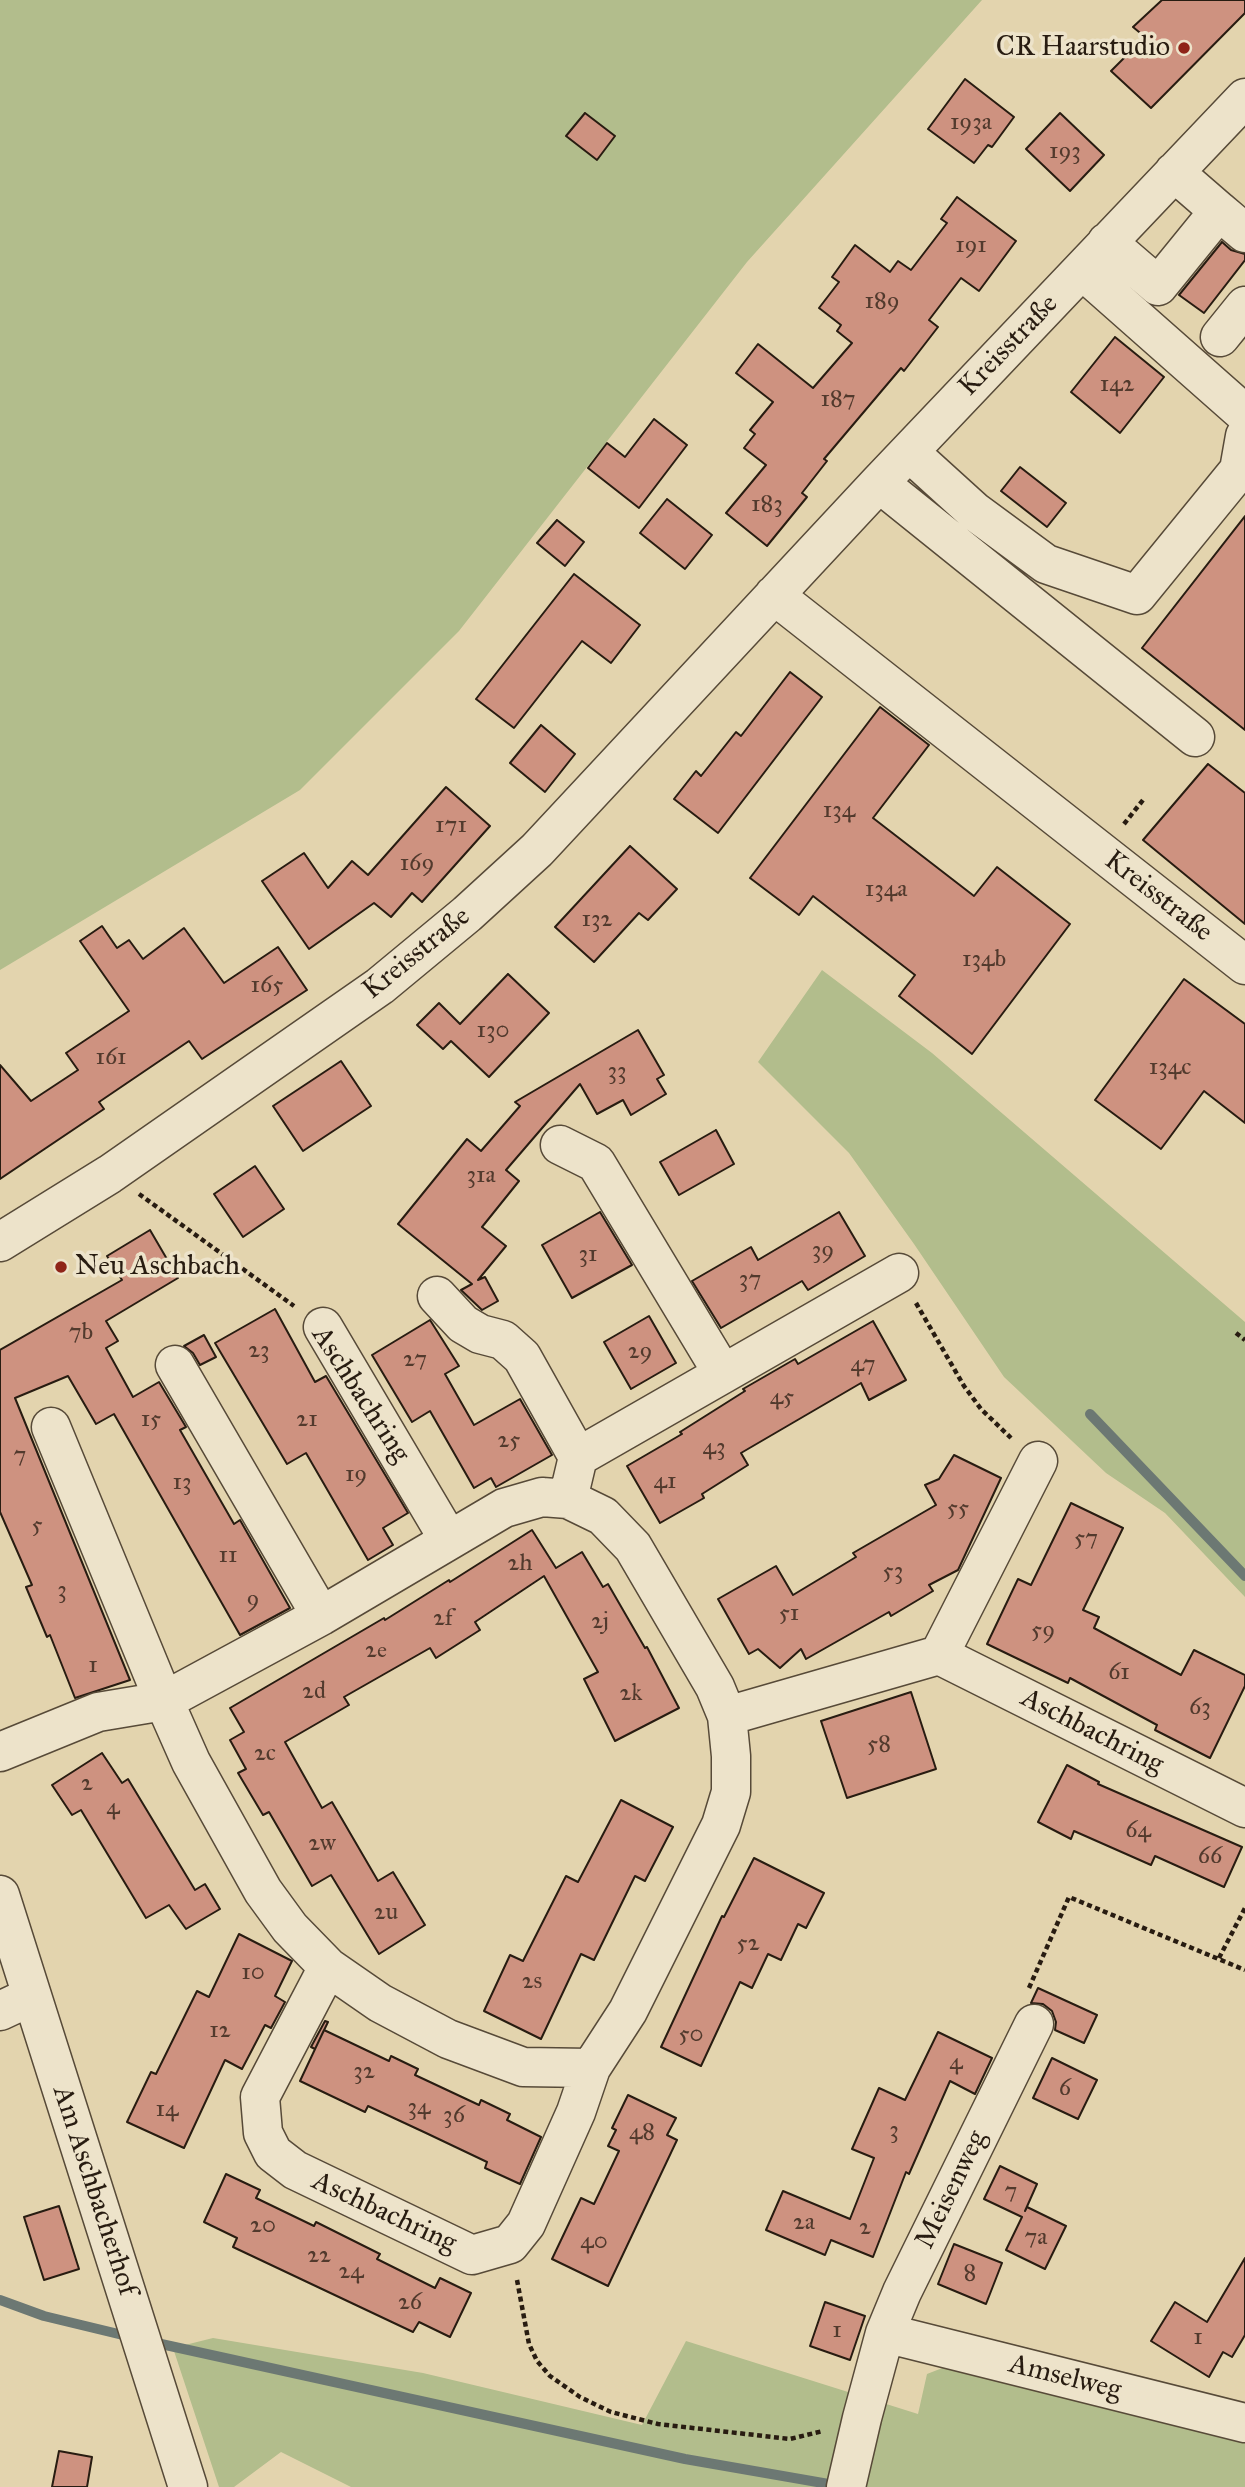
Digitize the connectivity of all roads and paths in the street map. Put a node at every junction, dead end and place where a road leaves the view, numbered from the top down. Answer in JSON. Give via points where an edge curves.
{"nodes":[{"id":1,"x":1245,"y":98,"type":"edge"},
{"id":2,"x":1178,"y":168,"type":"junction"},
{"id":3,"x":1236,"y":219,"type":"edge"},
{"id":4,"x":1095,"y":256,"type":"junction"},
{"id":5,"x":1245,"y":306,"type":"edge"},
{"id":6,"x":1220,"y":337,"type":"dead end"},
{"id":7,"x":1245,"y":414,"type":"edge"},
{"id":8,"x":1245,"y":436,"type":"edge"},
{"id":9,"x":909,"y":452,"type":"junction"},
{"id":10,"x":879,"y":483,"type":"junction"},
{"id":11,"x":774,"y":595,"type":"junction"},
{"id":12,"x":1195,"y":737,"type":"dead end"},
{"id":13,"x":1245,"y":965,"type":"edge"},
{"id":14,"x":560,"y":1145,"type":"dead end"},
{"id":15,"x":110,"y":1174,"type":"junction"},
{"id":16,"x":0,"y":1242,"type":"edge"},
{"id":17,"x":899,"y":1273,"type":"joint"},
{"id":18,"x":437,"y":1296,"type":"dead end"},
{"id":19,"x":323,"y":1327,"type":"joint"},
{"id":20,"x":1236,"y":1333,"type":"dead end"},
{"id":21,"x":1245,"y":1340,"type":"edge"},
{"id":22,"x":174,"y":1365,"type":"dead end"},
{"id":23,"x":723,"y":1374,"type":"junction"},
{"id":24,"x":51,"y":1427,"type":"dead end"},
{"id":25,"x":578,"y":1457,"type":"junction"},
{"id":26,"x":1038,"y":1461,"type":"joint"},
{"id":27,"x":568,"y":1499,"type":"junction"},
{"id":28,"x":449,"y":1540,"type":"junction"},
{"id":29,"x":321,"y":1616,"type":"junction"},
{"id":30,"x":939,"y":1656,"type":"junction"},
{"id":31,"x":164,"y":1701,"type":"junction"},
{"id":32,"x":727,"y":1716,"type":"junction"},
{"id":33,"x":0,"y":1752,"type":"edge"},
{"id":34,"x":1245,"y":1808,"type":"edge"},
{"id":35,"x":0,"y":1895,"type":"edge"},
{"id":36,"x":1245,"y":1908,"type":"edge"},
{"id":37,"x":1219,"y":1958,"type":"junction"},
{"id":38,"x":328,"y":1967,"type":"junction"},
{"id":39,"x":1245,"y":1970,"type":"edge"},
{"id":40,"x":16,"y":2003,"type":"edge"},
{"id":41,"x":1034,"y":2024,"type":"joint"},
{"id":42,"x":591,"y":2068,"type":"junction"},
{"id":43,"x":510,"y":2245,"type":"junction"},
{"id":44,"x":881,"y":2346,"type":"junction"},
{"id":45,"x":1243,"y":2417,"type":"edge"},
{"id":46,"x":862,"y":2418,"type":"junction"},
{"id":47,"x":188,"y":2487,"type":"edge"},
{"id":48,"x":846,"y":2487,"type":"edge"}],
"edges":[{"from":1,"to":2,"type":"street","name":"Kreisstraße"},
{"from":2,"to":3,"type":"street"},
{"from":2,"to":4,"type":"street","name":"Kreisstraße"},
{"from":3,"to":4,"type":"street","via":[[1158,286]]},
{"from":4,"to":7,"type":"street"},
{"from":4,"to":9,"type":"street","name":"Kreisstraße"},
{"from":5,"to":6,"type":"street"},
{"from":8,"to":9,"type":"street","via":[[1239,470],[1137,595],[1046,564],[974,511]]},
{"from":9,"to":10,"type":"street","name":"Kreisstraße"},
{"from":10,"to":11,"type":"street","name":"Kreisstraße"},
{"from":10,"to":12,"type":"street"},
{"from":11,"to":13,"type":"street","name":"Kreisstraße"},
{"from":11,"to":15,"type":"street","name":"Kreisstraße","via":[[537,850],[467,914],[380,986]]},
{"from":14,"to":23,"type":"street","via":[[596,1163]]},
{"from":15,"to":16,"type":"street","name":"Kreisstraße"},
{"from":15,"to":19,"type":"path","name":"Aschbachring"},
{"from":17,"to":23,"type":"street"},
{"from":17,"to":26,"type":"path","via":[[964,1387],[997,1426]]},
{"from":18,"to":25,"type":"street","via":[[463,1324],[503,1340],[522,1357]]},
{"from":19,"to":28,"type":"street","name":"Aschbachring"},
{"from":20,"to":21,"type":"path"},
{"from":22,"to":29,"type":"street"},
{"from":23,"to":25,"type":"street"},
{"from":24,"to":31,"type":"street"},
{"from":25,"to":27,"type":"street"},
{"from":26,"to":30,"type":"street"},
{"from":27,"to":28,"type":"street","via":[[542,1497],[504,1508]]},
{"from":27,"to":32,"type":"street","via":[[603,1516],[633,1547],[715,1687]]},
{"from":28,"to":29,"type":"street"},
{"from":29,"to":31,"type":"street"},
{"from":30,"to":32,"type":"street"},
{"from":30,"to":34,"type":"street","name":"Aschbachring"},
{"from":31,"to":33,"type":"street","via":[[98,1712]]},
{"from":31,"to":38,"type":"street","via":[[191,1762],[264,1891],[290,1928]]},
{"from":32,"to":42,"type":"street","via":[[731,1792],[721,1825],[628,2011]]},
{"from":35,"to":40,"type":"street","name":"Am Aschbacherhof"},
{"from":36,"to":37,"type":"path"},
{"from":37,"to":39,"type":"path"},
{"from":37,"to":41,"type":"path","via":[[1069,1897],[1018,2016]]},
{"from":38,"to":42,"type":"street","via":[[380,2003],[448,2039],[523,2067]]},
{"from":38,"to":43,"type":"street","name":"Aschbachring","via":[[260,2097],[263,2133],[273,2153],[295,2170],[472,2255]]},
{"from":40,"to":47,"type":"street","name":"Am Aschbacherhof"},
{"from":41,"to":44,"type":"street","name":"Meisenweg","via":[[902,2292]]},
{"from":42,"to":43,"type":"street","via":[[526,2224]]},
{"from":43,"to":46,"type":"path","via":[[529,2344],[550,2376],[580,2397],[611,2412],[658,2424],[789,2439]]},
{"from":44,"to":45,"type":"street","name":"Amselweg"},
{"from":44,"to":46,"type":"street","name":"Meisenweg"},
{"from":46,"to":48,"type":"street","name":"Meisenweg"}]}
